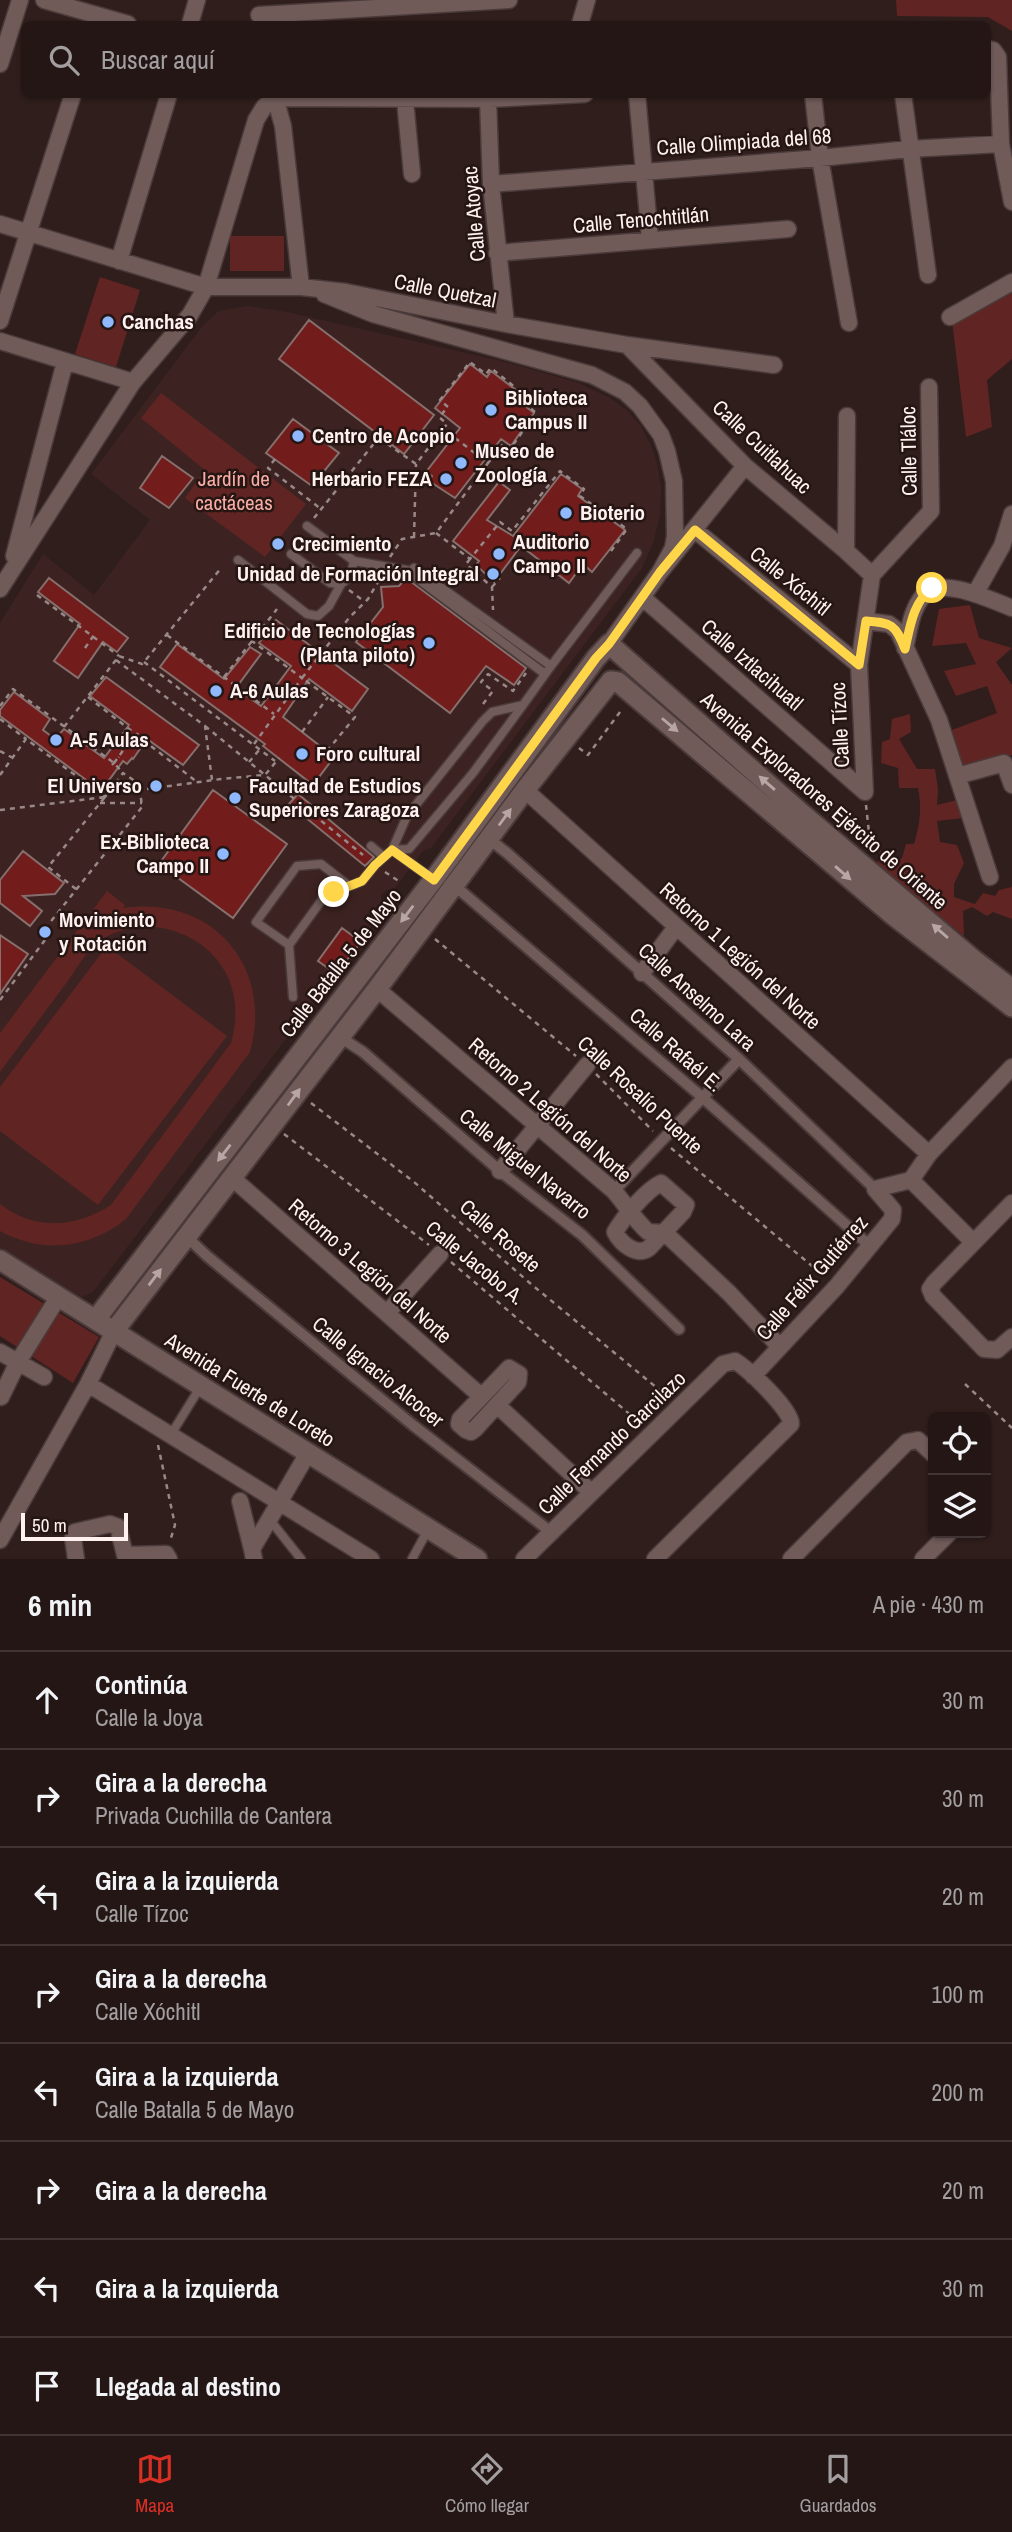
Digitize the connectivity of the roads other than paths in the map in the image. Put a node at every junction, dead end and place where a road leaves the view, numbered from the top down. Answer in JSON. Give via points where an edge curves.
{"nodes":[{"id":1,"x":20,"y":0,"type":"edge"},
{"id":2,"x":44,"y":0,"type":"edge"},
{"id":3,"x":197,"y":0,"type":"edge"},
{"id":4,"x":250,"y":0,"type":"edge"},
{"id":5,"x":509,"y":0,"type":"edge"},
{"id":6,"x":587,"y":0,"type":"edge"},
{"id":7,"x":368,"y":3,"type":"edge"},
{"id":8,"x":100,"y":14,"type":"edge"},
{"id":9,"x":260,"y":20,"type":"edge"},
{"id":10,"x":120,"y":21,"type":"edge"},
{"id":11,"x":191,"y":21,"type":"edge"},
{"id":12,"x":581,"y":21,"type":"edge"},
{"id":13,"x":991,"y":50,"type":"edge"},
{"id":14,"x":0,"y":64,"type":"edge"},
{"id":15,"x":72,"y":98,"type":"edge"},
{"id":16,"x":168,"y":98,"type":"edge"},
{"id":17,"x":272,"y":98,"type":"edge"},
{"id":18,"x":275,"y":98,"type":"edge"},
{"id":19,"x":340,"y":98,"type":"edge"},
{"id":20,"x":512,"y":98,"type":"edge"},
{"id":21,"x":637,"y":98,"type":"edge"},
{"id":22,"x":813,"y":98,"type":"edge"},
{"id":23,"x":903,"y":98,"type":"edge"},
{"id":24,"x":488,"y":99,"type":"junction"},
{"id":25,"x":405,"y":100,"type":"junction"},
{"id":26,"x":1001,"y":144,"type":"junction"},
{"id":27,"x":909,"y":149,"type":"junction"},
{"id":28,"x":820,"y":158,"type":"junction"},
{"id":29,"x":644,"y":171,"type":"junction"},
{"id":30,"x":412,"y":174,"type":"dead end"},
{"id":31,"x":491,"y":184,"type":"junction"},
{"id":32,"x":1012,"y":202,"type":"edge"},
{"id":33,"x":0,"y":224,"type":"edge"},
{"id":34,"x":788,"y":229,"type":"dead end"},
{"id":35,"x":28,"y":231,"type":"junction"},
{"id":36,"x":650,"y":239,"type":"junction"},
{"id":37,"x":497,"y":253,"type":"junction"},
{"id":38,"x":119,"y":261,"type":"junction"},
{"id":39,"x":928,"y":275,"type":"dead end"},
{"id":40,"x":1012,"y":282,"type":"edge"},
{"id":41,"x":206,"y":287,"type":"junction"},
{"id":42,"x":308,"y":289,"type":"junction"},
{"id":43,"x":950,"y":317,"type":"dead end"},
{"id":44,"x":0,"y":321,"type":"edge"},
{"id":45,"x":849,"y":323,"type":"dead end"},
{"id":46,"x":506,"y":324,"type":"junction"},
{"id":47,"x":0,"y":341,"type":"edge"},
{"id":48,"x":627,"y":345,"type":"junction"},
{"id":49,"x":65,"y":362,"type":"junction"},
{"id":50,"x":774,"y":365,"type":"dead end"},
{"id":51,"x":133,"y":382,"type":"junction"},
{"id":52,"x":929,"y":387,"type":"dead end"},
{"id":53,"x":847,"y":416,"type":"dead end"},
{"id":54,"x":745,"y":466,"type":"junction"},
{"id":55,"x":1012,"y":514,"type":"edge"},
{"id":56,"x":1012,"y":521,"type":"edge"},
{"id":57,"x":307,"y":526,"type":"road end"},
{"id":58,"x":695,"y":530,"type":"junction"},
{"id":59,"x":846,"y":551,"type":"junction"},
{"id":60,"x":637,"y":553,"type":"dead end"},
{"id":61,"x":291,"y":554,"type":"dead end"},
{"id":62,"x":238,"y":560,"type":"dead end"},
{"id":63,"x":354,"y":561,"type":"junction"},
{"id":64,"x":10,"y":570,"type":"junction"},
{"id":65,"x":412,"y":571,"type":"junction"},
{"id":66,"x":660,"y":572,"type":"junction"},
{"id":67,"x":872,"y":575,"type":"junction"},
{"id":68,"x":341,"y":584,"type":"junction"},
{"id":69,"x":0,"y":589,"type":"edge"},
{"id":70,"x":975,"y":594,"type":"junction"},
{"id":71,"x":643,"y":598,"type":"junction"},
{"id":72,"x":1012,"y":608,"type":"edge"},
{"id":73,"x":866,"y":621,"type":"junction"},
{"id":74,"x":609,"y":644,"type":"junction"},
{"id":75,"x":905,"y":649,"type":"junction"},
{"id":76,"x":859,"y":665,"type":"junction"},
{"id":77,"x":551,"y":666,"type":"junction"},
{"id":78,"x":545,"y":674,"type":"junction"},
{"id":79,"x":618,"y":682,"type":"joint"},
{"id":80,"x":523,"y":705,"type":"junction"},
{"id":81,"x":957,"y":776,"type":"junction"},
{"id":82,"x":1012,"y":785,"type":"edge"},
{"id":83,"x":525,"y":790,"type":"junction"},
{"id":84,"x":864,"y":792,"type":"joint"},
{"id":85,"x":489,"y":839,"type":"junction"},
{"id":86,"x":371,"y":846,"type":"dead end"},
{"id":87,"x":392,"y":850,"type":"junction"},
{"id":88,"x":384,"y":857,"type":"junction"},
{"id":89,"x":436,"y":877,"type":"junction"},
{"id":90,"x":990,"y":877,"type":"dead end"},
{"id":91,"x":349,"y":886,"type":"junction"},
{"id":92,"x":454,"y":886,"type":"junction"},
{"id":93,"x":676,"y":927,"type":"junction"},
{"id":94,"x":289,"y":945,"type":"junction"},
{"id":95,"x":969,"y":966,"type":"junction"},
{"id":96,"x":642,"y":973,"type":"junction"},
{"id":97,"x":377,"y":989,"type":"junction"},
{"id":98,"x":1012,"y":989,"type":"edge"},
{"id":99,"x":293,"y":997,"type":"dead end"},
{"id":100,"x":1012,"y":1007,"type":"edge"},
{"id":101,"x":323,"y":1023,"type":"junction"},
{"id":102,"x":340,"y":1037,"type":"junction"},
{"id":103,"x":739,"y":1059,"type":"junction"},
{"id":104,"x":587,"y":1065,"type":"road end"},
{"id":105,"x":1012,"y":1067,"type":"edge"},
{"id":106,"x":702,"y":1097,"type":"junction"},
{"id":107,"x":255,"y":1113,"type":"junction"},
{"id":108,"x":273,"y":1126,"type":"junction"},
{"id":109,"x":537,"y":1126,"type":"junction"},
{"id":110,"x":929,"y":1154,"type":"junction"},
{"id":111,"x":500,"y":1171,"type":"junction"},
{"id":112,"x":231,"y":1177,"type":"junction"},
{"id":113,"x":911,"y":1180,"type":"junction"},
{"id":114,"x":875,"y":1189,"type":"junction"},
{"id":115,"x":614,"y":1191,"type":"junction"},
{"id":116,"x":1012,"y":1203,"type":"edge"},
{"id":117,"x":631,"y":1211,"type":"junction"},
{"id":118,"x":664,"y":1233,"type":"junction"},
{"id":119,"x":186,"y":1237,"type":"junction"},
{"id":120,"x":973,"y":1242,"type":"junction"},
{"id":121,"x":870,"y":1246,"type":"junction"},
{"id":122,"x":440,"y":1254,"type":"road end"},
{"id":123,"x":0,"y":1260,"type":"edge"},
{"id":124,"x":59,"y":1296,"type":"junction"},
{"id":125,"x":387,"y":1313,"type":"junction"},
{"id":126,"x":96,"y":1319,"type":"junction"},
{"id":127,"x":679,"y":1329,"type":"dead end"},
{"id":128,"x":114,"y":1331,"type":"junction"},
{"id":129,"x":1012,"y":1337,"type":"edge"},
{"id":130,"x":780,"y":1347,"type":"junction"},
{"id":131,"x":0,"y":1352,"type":"edge"},
{"id":132,"x":18,"y":1362,"type":"junction"},
{"id":133,"x":753,"y":1376,"type":"junction"},
{"id":134,"x":44,"y":1377,"type":"dead end"},
{"id":135,"x":88,"y":1384,"type":"junction"},
{"id":136,"x":201,"y":1387,"type":"junction"},
{"id":137,"x":481,"y":1396,"type":"junction"},
{"id":138,"x":1,"y":1397,"type":"edge"},
{"id":139,"x":497,"y":1405,"type":"junction"},
{"id":140,"x":170,"y":1436,"type":"junction"},
{"id":141,"x":928,"y":1449,"type":"edge"},
{"id":142,"x":308,"y":1453,"type":"junction"},
{"id":143,"x":591,"y":1492,"type":"junction"},
{"id":144,"x":240,"y":1501,"type":"dead end"},
{"id":145,"x":280,"y":1501,"type":"junction"},
{"id":146,"x":270,"y":1520,"type":"junction"},
{"id":147,"x":429,"y":1528,"type":"junction"},
{"id":148,"x":551,"y":1532,"type":"junction"},
{"id":149,"x":944,"y":1538,"type":"edge"},
{"id":150,"x":0,"y":1541,"type":"edge"},
{"id":151,"x":253,"y":1554,"type":"edge"},
{"id":152,"x":126,"y":1557,"type":"edge"},
{"id":153,"x":168,"y":1557,"type":"edge"},
{"id":154,"x":76,"y":1559,"type":"edge"},
{"id":155,"x":301,"y":1559,"type":"edge"},
{"id":156,"x":371,"y":1559,"type":"edge"},
{"id":157,"x":412,"y":1559,"type":"edge"},
{"id":158,"x":477,"y":1559,"type":"edge"},
{"id":159,"x":524,"y":1559,"type":"edge"},
{"id":160,"x":655,"y":1559,"type":"edge"},
{"id":161,"x":790,"y":1559,"type":"edge"},
{"id":162,"x":923,"y":1559,"type":"edge"}],
"edges":[{"from":1,"to":14,"type":"street"},
{"from":2,"to":8,"type":"street"},
{"from":3,"to":11,"type":"street"},
{"from":4,"to":9,"type":"street"},
{"from":5,"to":7,"type":"street"},
{"from":6,"to":12,"type":"street"},
{"from":7,"to":9,"type":"street"},
{"from":8,"to":10,"type":"street"},
{"from":13,"to":26,"type":"street","via":[[998,57]]},
{"from":15,"to":35,"type":"street"},
{"from":16,"to":38,"type":"street"},
{"from":17,"to":41,"type":"street","via":[[256,120]]},
{"from":18,"to":42,"type":"street"},
{"from":19,"to":25,"type":"street"},
{"from":20,"to":24,"type":"street"},
{"from":21,"to":29,"type":"street"},
{"from":22,"to":28,"type":"street"},
{"from":23,"to":27,"type":"street"},
{"from":24,"to":25,"type":"street"},
{"from":24,"to":31,"type":"street","name":"Calle Atoyac"},
{"from":25,"to":30,"type":"street"},
{"from":26,"to":27,"type":"street","name":"Calle Olimpiada del 68"},
{"from":26,"to":32,"type":"street"},
{"from":27,"to":28,"type":"street","name":"Calle Olimpiada del 68"},
{"from":27,"to":39,"type":"street"},
{"from":28,"to":29,"type":"street","name":"Calle Olimpiada del 68"},
{"from":28,"to":45,"type":"street"},
{"from":29,"to":31,"type":"street","name":"Calle Olimpiada del 68"},
{"from":29,"to":36,"type":"street"},
{"from":31,"to":37,"type":"street","name":"Calle Atoyac"},
{"from":33,"to":35,"type":"street","name":"Calle Quetzal"},
{"from":34,"to":36,"type":"street","name":"Calle Tenochtitlán"},
{"from":35,"to":38,"type":"street","name":"Calle Quetzal"},
{"from":35,"to":44,"type":"street"},
{"from":36,"to":37,"type":"street","name":"Calle Tenochtitlán"},
{"from":37,"to":46,"type":"street","name":"Calle Atoyac"},
{"from":38,"to":41,"type":"street","name":"Calle Quetzal"},
{"from":40,"to":43,"type":"street"},
{"from":41,"to":42,"type":"street","name":"Calle Quetzal"},
{"from":41,"to":51,"type":"street","via":[[190,315]]},
{"from":42,"to":46,"type":"street","name":"Calle Quetzal","via":[[346,292]]},
{"from":42,"to":66,"type":"street","via":[[373,314],[592,375],[625,392],[651,419],[672,466],[675,536]]},
{"from":46,"to":48,"type":"street","name":"Calle Quetzal"},
{"from":47,"to":49,"type":"street"},
{"from":48,"to":50,"type":"street","name":"Calle Quetzal"},
{"from":48,"to":54,"type":"street","name":"Calle Cuitlahuac"},
{"from":49,"to":51,"type":"street"},
{"from":49,"to":64,"type":"street"},
{"from":51,"to":64,"type":"street"},
{"from":52,"to":67,"type":"street","name":"Calle Tláloc","via":[[931,511]]},
{"from":53,"to":59,"type":"street"},
{"from":54,"to":58,"type":"street","name":"Calle Batalla 5 de Mayo"},
{"from":54,"to":59,"type":"street","name":"Calle Cuitlahuac"},
{"from":55,"to":56,"type":"street"},
{"from":56,"to":70,"type":"street"},
{"from":57,"to":63,"type":"lane"},
{"from":58,"to":66,"type":"street","name":"Calle Batalla 5 de Mayo"},
{"from":58,"to":76,"type":"street","name":"Calle Xóchitl"},
{"from":59,"to":67,"type":"street","name":"Calle Cuitlahuac"},
{"from":60,"to":77,"type":"lane"},
{"from":61,"to":68,"type":"lane","via":[[320,578]]},
{"from":62,"to":68,"type":"lane","via":[[307,614],[318,616]]},
{"from":63,"to":65,"type":"lane"},
{"from":63,"to":68,"type":"lane","via":[[351,577]]},
{"from":64,"to":69,"type":"street"},
{"from":65,"to":77,"type":"lane","via":[[414,568]]},
{"from":65,"to":78,"type":"lane"},
{"from":66,"to":71,"type":"street","name":"Calle Batalla 5 de Mayo"},
{"from":67,"to":73,"type":"street","name":"Calle Tízoc"},
{"from":70,"to":72,"type":"street"},
{"from":70,"to":75,"type":"street","via":[[943,586],[924,594],[911,620]]},
{"from":71,"to":74,"type":"street","name":"Calle Batalla 5 de Mayo"},
{"from":71,"to":84,"type":"street","name":"Calle Iztlacihuatl"},
{"from":73,"to":75,"type":"street","via":[[894,627]]},
{"from":73,"to":76,"type":"street","name":"Calle Tízoc"},
{"from":74,"to":89,"type":"street","name":"Calle Batalla 5 de Mayo"},
{"from":95,"to":74,"type":"street","name":"Avenida Exploradores Ejército de Oriente","one_way":true,"via":[[874,874]]},
{"from":75,"to":81,"type":"street","via":[[939,720]]},
{"from":76,"to":84,"type":"street","name":"Calle Tízoc"},
{"from":77,"to":78,"type":"lane"},
{"from":78,"to":80,"type":"lane"},
{"from":79,"to":83,"type":"street","name":"Calle Batalla 5 de Mayo","via":[[608,682]]},
{"from":79,"to":95,"type":"street","name":"Avenida Exploradores Ejército de Oriente","one_way":true,"via":[[894,916]]},
{"from":80,"to":87,"type":"lane","via":[[410,849]]},
{"from":80,"to":87,"type":"lane","via":[[492,712],[482,722],[407,816]]},
{"from":81,"to":82,"type":"street","via":[[1004,763]]},
{"from":81,"to":90,"type":"street"},
{"from":85,"to":83,"type":"street","name":"Calle Batalla 5 de Mayo","one_way":true},
{"from":83,"to":93,"type":"street","name":"Retorno 1 Legión del Norte"},
{"from":85,"to":92,"type":"street","name":"Calle Batalla 5 de Mayo"},
{"from":85,"to":96,"type":"street","name":"Calle Anselmo Lara"},
{"from":86,"to":88,"type":"lane"},
{"from":87,"to":88,"type":"lane"},
{"from":87,"to":89,"type":"lane"},
{"from":88,"to":91,"type":"lane","via":[[362,881]]},
{"from":89,"to":92,"type":"street"},
{"from":89,"to":101,"type":"street","name":"Calle Batalla 5 de Mayo","one_way":true},
{"from":91,"to":94,"type":"lane","via":[[324,897]]},
{"from":91,"to":94,"type":"lane","via":[[321,864],[297,866],[256,922]]},
{"from":92,"to":97,"type":"street","name":"Calle Batalla 5 de Mayo"},
{"from":92,"to":106,"type":"street","name":"Calle Rafaél E."},
{"from":93,"to":96,"type":"street"},
{"from":93,"to":110,"type":"street","name":"Retorno 1 Legión del Norte"},
{"from":94,"to":99,"type":"lane"},
{"from":95,"to":98,"type":"street","name":"Avenida Exploradores Ejército de Oriente"},
{"from":95,"to":100,"type":"street","name":"Avenida Exploradores Ejército de Oriente"},
{"from":96,"to":103,"type":"street","name":"Calle Anselmo Lara"},
{"from":97,"to":102,"type":"street","name":"Calle Batalla 5 de Mayo"},
{"from":97,"to":109,"type":"street","name":"Retorno 2 Legión del Norte"},
{"from":101,"to":102,"type":"street"},
{"from":101,"to":107,"type":"street","name":"Calle Batalla 5 de Mayo"},
{"from":108,"to":102,"type":"street","name":"Calle Batalla 5 de Mayo","one_way":true},
{"from":102,"to":111,"type":"street","name":"Calle Miguel Navarro"},
{"from":103,"to":106,"type":"street"},
{"from":103,"to":114,"type":"street","name":"Calle Anselmo Lara"},
{"from":104,"to":109,"type":"street"},
{"from":105,"to":110,"type":"street"},
{"from":106,"to":115,"type":"street"},
{"from":106,"to":121,"type":"street","name":"Calle Rafaél E."},
{"from":107,"to":108,"type":"street"},
{"from":107,"to":126,"type":"street","name":"Calle Batalla 5 de Mayo","one_way":true},
{"from":108,"to":112,"type":"street","name":"Calle Batalla 5 de Mayo"},
{"from":109,"to":111,"type":"street"},
{"from":109,"to":115,"type":"street","name":"Retorno 2 Legión del Norte"},
{"from":110,"to":113,"type":"street"},
{"from":111,"to":127,"type":"street","name":"Calle Miguel Navarro","via":[[582,1235]]},
{"from":112,"to":119,"type":"street","name":"Calle Batalla 5 de Mayo"},
{"from":112,"to":125,"type":"street","name":"Retorno 3 Legión del Norte"},
{"from":113,"to":114,"type":"street","name":"Calle Félix Gutiérrez"},
{"from":113,"to":120,"type":"street"},
{"from":114,"to":121,"type":"street","name":"Calle Félix Gutiérrez","via":[[894,1213]]},
{"from":115,"to":117,"type":"street","name":"Retorno 2 Legión del Norte"},
{"from":116,"to":120,"type":"street"},
{"from":117,"to":118,"type":"street","name":"Retorno 2 Legión del Norte","via":[[648,1232]]},
{"from":117,"to":118,"type":"street","via":[[615,1232],[634,1251],[643,1253]]},
{"from":117,"to":118,"type":"street","via":[[655,1186],[664,1184],[686,1205]]},
{"from":118,"to":130,"type":"street","name":"Retorno 2 Legión del Norte"},
{"from":128,"to":119,"type":"street","name":"Calle Batalla 5 de Mayo","one_way":true},
{"from":119,"to":148,"type":"street","name":"Calle Ignacio Alcocer","via":[[414,1426]]},
{"from":120,"to":129,"type":"street","via":[[933,1283],[931,1293],[984,1349],[997,1350]]},
{"from":121,"to":130,"type":"street","name":"Calle Félix Gutiérrez"},
{"from":122,"to":125,"type":"street"},
{"from":123,"to":124,"type":"street","name":"Avenida Fuerte de Loreto"},
{"from":124,"to":126,"type":"street","name":"Avenida Fuerte de Loreto"},
{"from":124,"to":132,"type":"street"},
{"from":125,"to":137,"type":"street","name":"Retorno 3 Legión del Norte"},
{"from":126,"to":128,"type":"street","name":"Avenida Fuerte de Loreto"},
{"from":128,"to":135,"type":"street","name":"Calle Batalla 5 de Mayo"},
{"from":128,"to":136,"type":"street","name":"Avenida Fuerte de Loreto"},
{"from":130,"to":133,"type":"street","name":"Calle Félix Gutiérrez"},
{"from":131,"to":132,"type":"street"},
{"from":132,"to":134,"type":"street"},
{"from":132,"to":138,"type":"street"},
{"from":133,"to":143,"type":"street","name":"Calle Fernando Garcilazo","via":[[738,1363],[723,1364]]},
{"from":133,"to":160,"type":"street","via":[[788,1412],[792,1419],[789,1429]]},
{"from":135,"to":140,"type":"street"},
{"from":135,"to":150,"type":"street","name":"Calle Batalla 5 de Mayo"},
{"from":136,"to":140,"type":"lane"},
{"from":136,"to":142,"type":"street","name":"Avenida Fuerte de Loreto"},
{"from":137,"to":139,"type":"street","via":[[460,1419],[466,1430],[473,1431]]},
{"from":137,"to":139,"type":"street","via":[[505,1370],[513,1368],[519,1380]]},
{"from":139,"to":143,"type":"street"},
{"from":140,"to":145,"type":"street"},
{"from":141,"to":161,"type":"street","via":[[918,1440],[907,1442]]},
{"from":142,"to":145,"type":"street"},
{"from":142,"to":147,"type":"street","name":"Avenida Fuerte de Loreto"},
{"from":143,"to":148,"type":"street","name":"Calle Fernando Garcilazo"},
{"from":144,"to":151,"type":"street"},
{"from":145,"to":146,"type":"street"},
{"from":145,"to":156,"type":"street"},
{"from":146,"to":151,"type":"street"},
{"from":146,"to":155,"type":"lane"},
{"from":147,"to":157,"type":"lane"},
{"from":147,"to":158,"type":"street","name":"Avenida Fuerte de Loreto"},
{"from":148,"to":159,"type":"street","name":"Calle Fernando Garcilazo"},
{"from":149,"to":162,"type":"street"},
{"from":152,"to":153,"type":"street"},
{"from":152,"to":154,"type":"street","via":[[118,1527],[110,1524],[75,1532]]}]}
